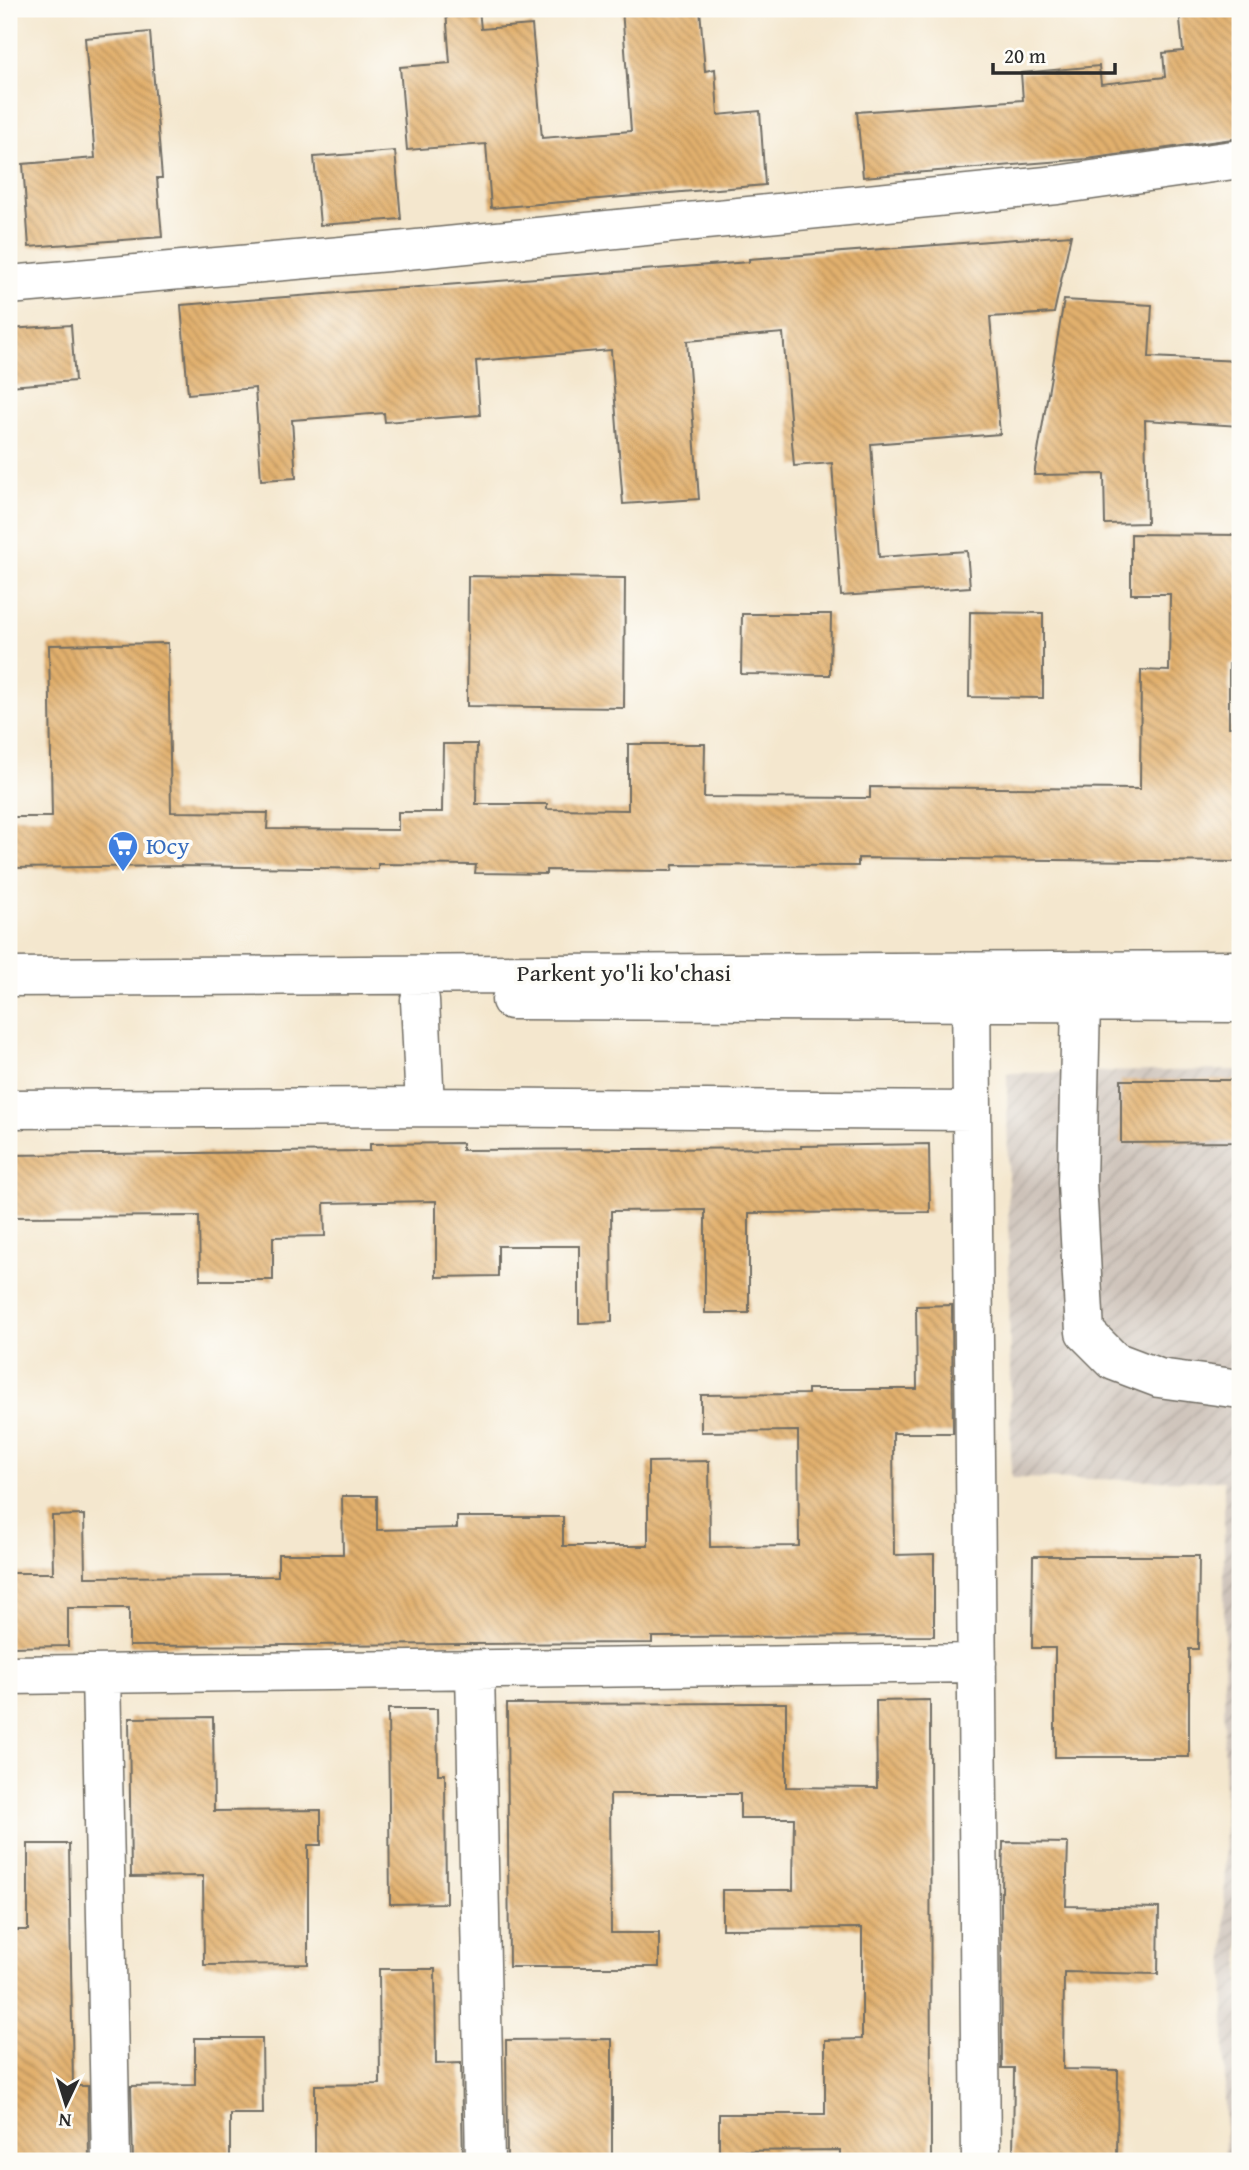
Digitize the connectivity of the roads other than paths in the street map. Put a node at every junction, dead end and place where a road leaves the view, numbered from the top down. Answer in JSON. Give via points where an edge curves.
{"nodes":[{"id":1,"x":1240,"y":159,"type":"edge"},
{"id":2,"x":9,"y":285,"type":"edge"},
{"id":3,"x":1240,"y":970,"type":"edge"},
{"id":4,"x":9,"y":976,"type":"edge"},
{"id":5,"x":971,"y":986,"type":"junction"},
{"id":6,"x":420,"y":1000,"type":"junction"},
{"id":7,"x":9,"y":1002,"type":"edge"},
{"id":8,"x":1081,"y":1002,"type":"junction"},
{"id":9,"x":1240,"y":1003,"type":"edge"},
{"id":10,"x":425,"y":1107,"type":"junction"},
{"id":11,"x":9,"y":1109,"type":"edge"},
{"id":12,"x":972,"y":1111,"type":"junction"},
{"id":13,"x":1240,"y":1389,"type":"edge"},
{"id":14,"x":977,"y":1663,"type":"junction"},
{"id":15,"x":475,"y":1670,"type":"junction"},
{"id":16,"x":101,"y":1674,"type":"junction"},
{"id":17,"x":9,"y":1675,"type":"edge"},
{"id":18,"x":111,"y":2161,"type":"edge"},
{"id":19,"x":485,"y":2161,"type":"edge"},
{"id":20,"x":981,"y":2161,"type":"edge"}],
"edges":[{"from":1,"to":2,"type":"street","via":[[1058,186]]},
{"from":3,"to":5,"type":"street","name":"Parkent yo'li ko'chasi"},
{"from":4,"to":5,"type":"street","name":"Parkent yo'li ko'chasi"},
{"from":5,"to":6,"type":"street","name":"Parkent yo'li ko'chasi"},
{"from":5,"to":8,"type":"street","name":"Parkent yo'li ko'chasi"},
{"from":5,"to":12,"type":"street"},
{"from":6,"to":7,"type":"street","name":"Parkent yo'li ko'chasi"},
{"from":6,"to":10,"type":"street"},
{"from":8,"to":9,"type":"street","name":"Parkent yo'li ko'chasi"},
{"from":8,"to":13,"type":"street","via":[[1077,1183],[1085,1332],[1114,1361],[1159,1378]]},
{"from":10,"to":11,"type":"street"},
{"from":10,"to":12,"type":"street"},
{"from":12,"to":14,"type":"street"},
{"from":14,"to":15,"type":"street"},
{"from":14,"to":20,"type":"street"},
{"from":15,"to":16,"type":"street"},
{"from":15,"to":19,"type":"street"},
{"from":16,"to":17,"type":"street"},
{"from":16,"to":18,"type":"street"}]}
